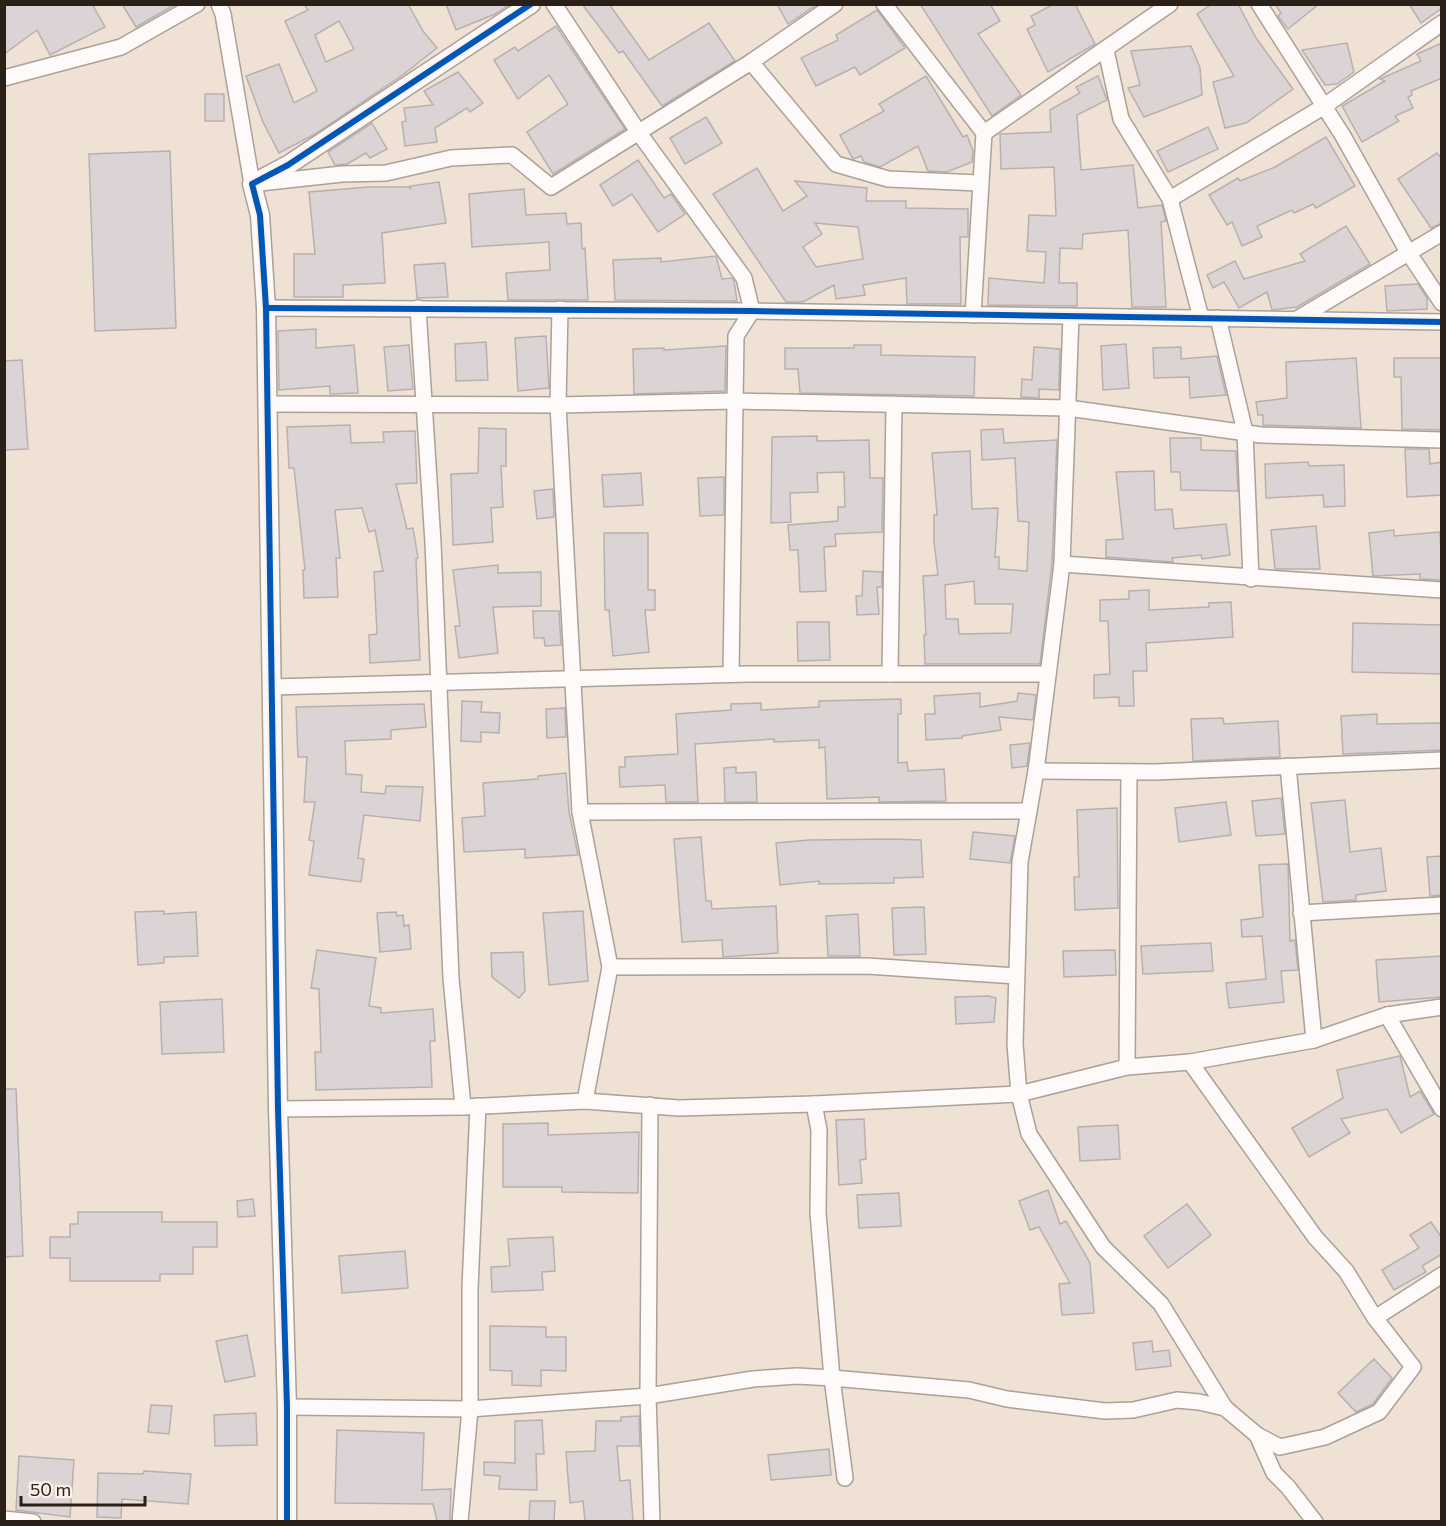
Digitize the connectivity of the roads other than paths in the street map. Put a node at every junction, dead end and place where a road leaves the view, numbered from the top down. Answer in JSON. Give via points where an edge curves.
{"nodes":[{"id":1,"x":197,"y":4,"type":"edge"},
{"id":2,"x":219,"y":4,"type":"edge"},
{"id":3,"x":531,"y":4,"type":"edge"},
{"id":4,"x":554,"y":4,"type":"edge"},
{"id":5,"x":835,"y":4,"type":"edge"},
{"id":6,"x":884,"y":4,"type":"edge"},
{"id":7,"x":1170,"y":4,"type":"edge"},
{"id":8,"x":1259,"y":4,"type":"edge"},
{"id":9,"x":1442,"y":23,"type":"edge"},
{"id":10,"x":1106,"y":50,"type":"junction"},
{"id":11,"x":751,"y":62,"type":"junction"},
{"id":12,"x":4,"y":78,"type":"edge"},
{"id":13,"x":1323,"y":107,"type":"junction"},
{"id":14,"x":639,"y":133,"type":"junction"},
{"id":15,"x":984,"y":133,"type":"junction"},
{"id":16,"x":979,"y":183,"type":"junction"},
{"id":17,"x":252,"y":184,"type":"junction"},
{"id":18,"x":1170,"y":199,"type":"junction"},
{"id":19,"x":1442,"y":233,"type":"edge"},
{"id":20,"x":1408,"y":252,"type":"junction"},
{"id":21,"x":1442,"y":303,"type":"edge"},
{"id":22,"x":266,"y":308,"type":"junction"},
{"id":23,"x":418,"y":308,"type":"junction"},
{"id":24,"x":560,"y":309,"type":"junction"},
{"id":25,"x":752,"y":311,"type":"junction"},
{"id":26,"x":973,"y":315,"type":"junction"},
{"id":27,"x":1071,"y":316,"type":"junction"},
{"id":28,"x":1201,"y":318,"type":"junction"},
{"id":29,"x":1218,"y":318,"type":"junction"},
{"id":30,"x":1296,"y":320,"type":"junction"},
{"id":31,"x":1442,"y":322,"type":"edge"},
{"id":32,"x":734,"y":401,"type":"junction"},
{"id":33,"x":266,"y":404,"type":"junction"},
{"id":34,"x":423,"y":404,"type":"junction"},
{"id":35,"x":894,"y":404,"type":"junction"},
{"id":36,"x":558,"y":405,"type":"junction"},
{"id":37,"x":1068,"y":408,"type":"junction"},
{"id":38,"x":1245,"y":432,"type":"junction"},
{"id":39,"x":1442,"y":441,"type":"edge"},
{"id":40,"x":1062,"y":564,"type":"junction"},
{"id":41,"x":1251,"y":579,"type":"junction"},
{"id":42,"x":1442,"y":590,"type":"edge"},
{"id":43,"x":732,"y":674,"type":"junction"},
{"id":44,"x":890,"y":674,"type":"junction"},
{"id":45,"x":1048,"y":674,"type":"junction"},
{"id":46,"x":572,"y":679,"type":"junction"},
{"id":47,"x":439,"y":683,"type":"junction"},
{"id":48,"x":272,"y":687,"type":"junction"},
{"id":49,"x":1442,"y":760,"type":"edge"},
{"id":50,"x":1288,"y":766,"type":"junction"},
{"id":51,"x":1036,"y":771,"type":"junction"},
{"id":52,"x":1130,"y":772,"type":"junction"},
{"id":53,"x":1029,"y":811,"type":"junction"},
{"id":54,"x":580,"y":812,"type":"junction"},
{"id":55,"x":1442,"y":905,"type":"edge"},
{"id":56,"x":1301,"y":913,"type":"junction"},
{"id":57,"x":610,"y":967,"type":"junction"},
{"id":58,"x":1016,"y":976,"type":"junction"},
{"id":59,"x":1442,"y":1007,"type":"edge"},
{"id":60,"x":1387,"y":1015,"type":"junction"},
{"id":61,"x":1314,"y":1040,"type":"junction"},
{"id":62,"x":1190,"y":1062,"type":"junction"},
{"id":63,"x":1127,"y":1067,"type":"junction"},
{"id":64,"x":1019,"y":1094,"type":"junction"},
{"id":65,"x":585,"y":1101,"type":"junction"},
{"id":66,"x":814,"y":1104,"type":"junction"},
{"id":67,"x":470,"y":1106,"type":"junction"},
{"id":68,"x":650,"y":1106,"type":"junction"},
{"id":69,"x":278,"y":1109,"type":"junction"},
{"id":70,"x":1442,"y":1109,"type":"edge"},
{"id":71,"x":1442,"y":1275,"type":"edge"},
{"id":72,"x":1375,"y":1318,"type":"junction"},
{"id":73,"x":832,"y":1378,"type":"junction"},
{"id":74,"x":648,"y":1396,"type":"junction"},
{"id":75,"x":287,"y":1407,"type":"junction"},
{"id":76,"x":1226,"y":1408,"type":"junction"},
{"id":77,"x":470,"y":1409,"type":"junction"},
{"id":78,"x":1257,"y":1435,"type":"junction"},
{"id":79,"x":844,"y":1478,"type":"dead end"},
{"id":80,"x":4,"y":1519,"type":"edge"},
{"id":81,"x":33,"y":1521,"type":"edge"},
{"id":82,"x":287,"y":1521,"type":"edge"},
{"id":83,"x":460,"y":1521,"type":"edge"},
{"id":84,"x":652,"y":1521,"type":"edge"},
{"id":85,"x":1315,"y":1521,"type":"edge"}],
"edges":[{"from":1,"to":12,"type":"street","via":[[121,47]]},
{"from":2,"to":17,"type":"street"},
{"from":3,"to":17,"type":"street","via":[[288,165]]},
{"from":4,"to":14,"type":"street"},
{"from":5,"to":11,"type":"street"},
{"from":6,"to":15,"type":"street"},
{"from":7,"to":10,"type":"street"},
{"from":8,"to":13,"type":"street"},
{"from":9,"to":13,"type":"street"},
{"from":10,"to":15,"type":"street"},
{"from":10,"to":18,"type":"street","via":[[1121,119]]},
{"from":11,"to":14,"type":"street"},
{"from":11,"to":16,"type":"street","via":[[836,164],[888,179]]},
{"from":13,"to":18,"type":"street"},
{"from":13,"to":20,"type":"street"},
{"from":14,"to":17,"type":"street","via":[[551,187],[512,155],[452,158],[386,173]]},
{"from":14,"to":25,"type":"street","via":[[744,278]]},
{"from":15,"to":16,"type":"street"},
{"from":16,"to":26,"type":"street"},
{"from":17,"to":22,"type":"street","via":[[260,215]]},
{"from":18,"to":28,"type":"street"},
{"from":19,"to":20,"type":"street"},
{"from":20,"to":21,"type":"street"},
{"from":20,"to":30,"type":"street"},
{"from":22,"to":23,"type":"street"},
{"from":22,"to":33,"type":"street"},
{"from":23,"to":24,"type":"street"},
{"from":23,"to":34,"type":"street"},
{"from":24,"to":25,"type":"street"},
{"from":24,"to":36,"type":"street"},
{"from":25,"to":26,"type":"street"},
{"from":25,"to":32,"type":"street","via":[[736,336]]},
{"from":26,"to":27,"type":"street"},
{"from":27,"to":28,"type":"street"},
{"from":27,"to":37,"type":"street"},
{"from":28,"to":29,"type":"street"},
{"from":29,"to":30,"type":"street"},
{"from":29,"to":38,"type":"street"},
{"from":30,"to":31,"type":"street"},
{"from":32,"to":35,"type":"street"},
{"from":32,"to":36,"type":"street"},
{"from":32,"to":43,"type":"street"},
{"from":33,"to":34,"type":"street"},
{"from":33,"to":48,"type":"street"},
{"from":34,"to":36,"type":"street"},
{"from":34,"to":47,"type":"street"},
{"from":35,"to":37,"type":"street"},
{"from":35,"to":44,"type":"street"},
{"from":36,"to":46,"type":"street"},
{"from":37,"to":38,"type":"street"},
{"from":37,"to":40,"type":"street"},
{"from":38,"to":39,"type":"street"},
{"from":38,"to":41,"type":"street"},
{"from":40,"to":41,"type":"street"},
{"from":40,"to":45,"type":"street"},
{"from":41,"to":42,"type":"street"},
{"from":43,"to":44,"type":"street"},
{"from":43,"to":46,"type":"street"},
{"from":44,"to":45,"type":"street"},
{"from":45,"to":51,"type":"street"},
{"from":46,"to":47,"type":"street"},
{"from":46,"to":54,"type":"street"},
{"from":47,"to":48,"type":"street"},
{"from":47,"to":67,"type":"street","via":[[451,978]]},
{"from":48,"to":69,"type":"street"},
{"from":49,"to":50,"type":"street"},
{"from":50,"to":52,"type":"street"},
{"from":50,"to":56,"type":"street"},
{"from":51,"to":52,"type":"street"},
{"from":51,"to":53,"type":"street"},
{"from":52,"to":63,"type":"street"},
{"from":53,"to":54,"type":"street"},
{"from":53,"to":58,"type":"street","via":[[1020,862]]},
{"from":54,"to":57,"type":"street"},
{"from":55,"to":56,"type":"street"},
{"from":56,"to":61,"type":"street"},
{"from":57,"to":58,"type":"street","via":[[867,966]]},
{"from":57,"to":65,"type":"street"},
{"from":58,"to":64,"type":"street"},
{"from":59,"to":60,"type":"street"},
{"from":60,"to":61,"type":"street"},
{"from":60,"to":70,"type":"street"},
{"from":61,"to":62,"type":"street"},
{"from":62,"to":63,"type":"street"},
{"from":62,"to":72,"type":"street","via":[[1315,1237],[1346,1271]]},
{"from":63,"to":64,"type":"street"},
{"from":64,"to":66,"type":"street"},
{"from":64,"to":76,"type":"street","via":[[1029,1134],[1102,1247],[1161,1304]]},
{"from":65,"to":67,"type":"street"},
{"from":65,"to":68,"type":"street"},
{"from":66,"to":68,"type":"street"},
{"from":66,"to":73,"type":"street","via":[[819,1130],[818,1213]]},
{"from":67,"to":69,"type":"street"},
{"from":67,"to":77,"type":"street"},
{"from":68,"to":74,"type":"street"},
{"from":69,"to":75,"type":"street"},
{"from":71,"to":72,"type":"street"},
{"from":72,"to":78,"type":"street","via":[[1413,1367],[1379,1412],[1325,1437],[1280,1447]]},
{"from":73,"to":74,"type":"street","via":[[753,1379]]},
{"from":73,"to":76,"type":"street","via":[[969,1390],[1007,1399],[1105,1411],[1133,1410],[1177,1400]]},
{"from":73,"to":79,"type":"street"},
{"from":74,"to":77,"type":"street"},
{"from":74,"to":84,"type":"street"},
{"from":75,"to":77,"type":"street"},
{"from":75,"to":82,"type":"street"},
{"from":76,"to":78,"type":"street"},
{"from":77,"to":83,"type":"street"},
{"from":78,"to":85,"type":"street","via":[[1274,1473]]},
{"from":80,"to":81,"type":"street"}]}
